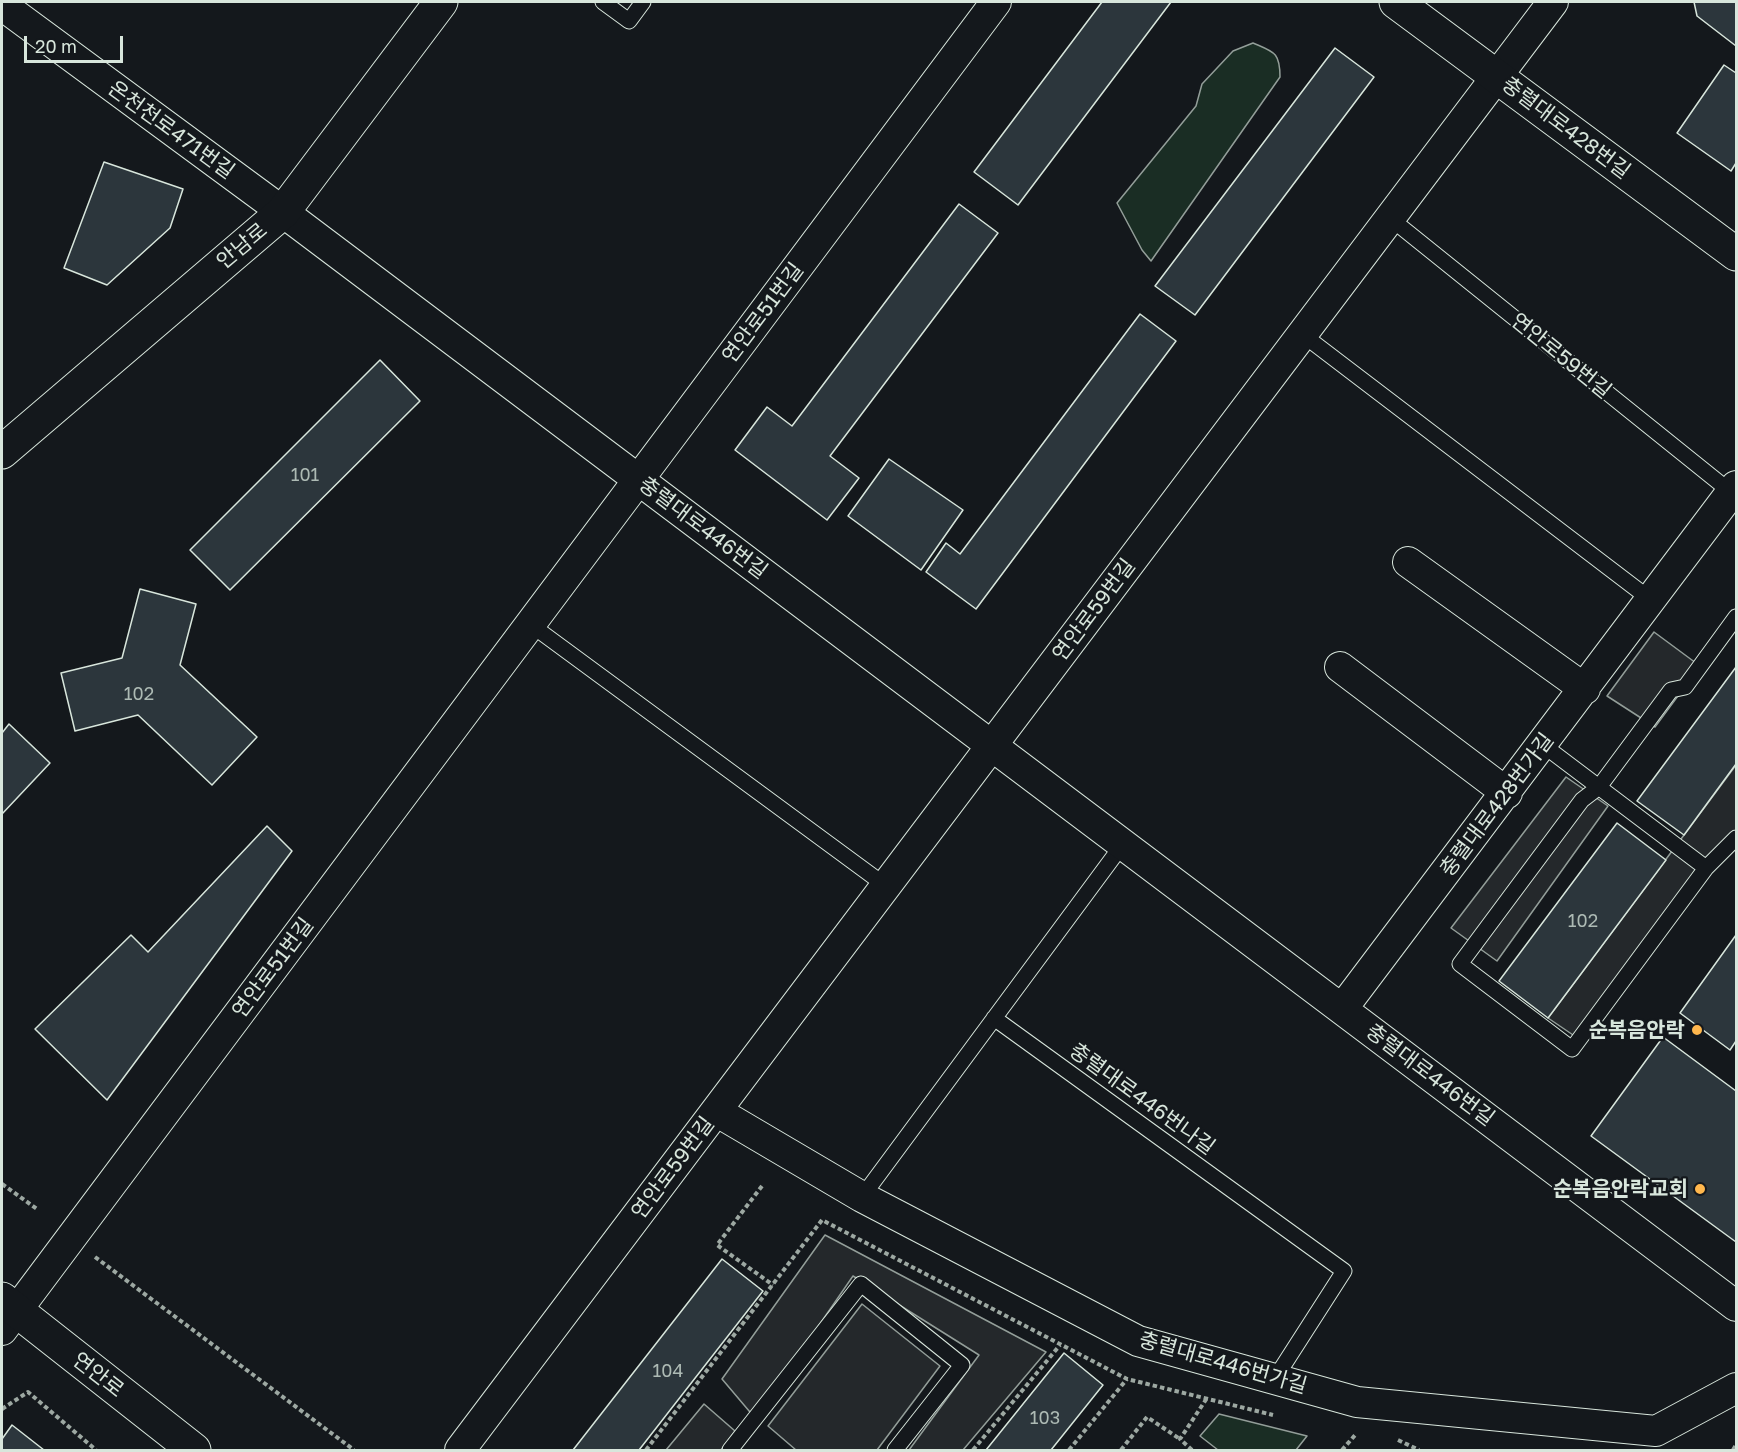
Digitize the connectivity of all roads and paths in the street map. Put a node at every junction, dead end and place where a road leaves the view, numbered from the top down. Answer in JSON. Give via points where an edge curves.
{"nodes":[{"id":1,"x":441,"y":2,"type":"edge"},
{"id":2,"x":603,"y":2,"type":"edge"},
{"id":3,"x":643,"y":2,"type":"edge"},
{"id":4,"x":996,"y":2,"type":"edge"},
{"id":5,"x":1396,"y":2,"type":"edge"},
{"id":6,"x":1553,"y":2,"type":"edge"},
{"id":7,"x":2,"y":5,"type":"edge"},
{"id":8,"x":1497,"y":76,"type":"junction"},
{"id":9,"x":283,"y":212,"type":"junction"},
{"id":10,"x":1390,"y":218,"type":"junction"},
{"id":11,"x":1737,"y":254,"type":"edge"},
{"id":12,"x":1302,"y":334,"type":"junction"},
{"id":13,"x":2,"y":452,"type":"edge"},
{"id":14,"x":638,"y":479,"type":"junction"},
{"id":15,"x":1734,"y":490,"type":"edge"},
{"id":16,"x":1408,"y":562,"type":"dead end"},
{"id":17,"x":1651,"y":600,"type":"junction"},
{"id":18,"x":1737,"y":617,"type":"edge"},
{"id":19,"x":530,"y":624,"type":"junction"},
{"id":20,"x":1340,"y":667,"type":"dead end"},
{"id":21,"x":1585,"y":689,"type":"junction"},
{"id":22,"x":992,"y":745,"type":"junction"},
{"id":23,"x":1543,"y":745,"type":"junction"},
{"id":24,"x":1599,"y":787,"type":"junction"},
{"id":25,"x":1507,"y":793,"type":"junction"},
{"id":26,"x":1737,"y":838,"type":"edge"},
{"id":27,"x":1123,"y":844,"type":"junction"},
{"id":28,"x":1706,"y":868,"type":"junction"},
{"id":29,"x":886,"y":886,"type":"junction"},
{"id":30,"x":1342,"y":1010,"type":"junction"},
{"id":31,"x":994,"y":1018,"type":"junction"},
{"id":32,"x":716,"y":1111,"type":"junction"},
{"id":33,"x":2,"y":1184,"type":"edge"},
{"id":34,"x":762,"y":1186,"type":"dead end"},
{"id":35,"x":861,"y":1197,"type":"junction"},
{"id":36,"x":37,"y":1209,"type":"dead end"},
{"id":37,"x":90,"y":1254,"type":"dead end"},
{"id":38,"x":773,"y":1285,"type":"dead end"},
{"id":39,"x":1737,"y":1306,"type":"edge"},
{"id":40,"x":6,"y":1313,"type":"edge"},
{"id":41,"x":1060,"y":1345,"type":"dead end"},
{"id":42,"x":1275,"y":1377,"type":"junction"},
{"id":43,"x":1127,"y":1379,"type":"dead end"},
{"id":44,"x":1737,"y":1388,"type":"edge"},
{"id":45,"x":1207,"y":1398,"type":"dead end"},
{"id":46,"x":2,"y":1408,"type":"edge"},
{"id":47,"x":1357,"y":1433,"type":"dead end"},
{"id":48,"x":1180,"y":1439,"type":"junction"},
{"id":49,"x":1737,"y":1445,"type":"edge"},
{"id":50,"x":96,"y":1450,"type":"edge"},
{"id":51,"x":194,"y":1450,"type":"edge"},
{"id":52,"x":354,"y":1450,"type":"edge"},
{"id":53,"x":460,"y":1450,"type":"edge"},
{"id":54,"x":730,"y":1450,"type":"edge"},
{"id":55,"x":895,"y":1450,"type":"edge"},
{"id":56,"x":973,"y":1450,"type":"edge"},
{"id":57,"x":1069,"y":1450,"type":"edge"},
{"id":58,"x":1121,"y":1450,"type":"edge"},
{"id":59,"x":1192,"y":1450,"type":"edge"},
{"id":60,"x":1342,"y":1450,"type":"edge"},
{"id":61,"x":1733,"y":1450,"type":"edge"}],
"edges":[{"from":1,"to":9,"type":"street","name":"안남로"},
{"from":2,"to":3,"type":"lane","via":[[629,21]]},
{"from":4,"to":14,"type":"street","name":"연안로51번길"},
{"from":5,"to":8,"type":"street","name":"충렬대로428번길"},
{"from":6,"to":8,"type":"street","name":"연안로59번길"},
{"from":7,"to":9,"type":"street","name":"온천천로471번길"},
{"from":8,"to":10,"type":"street","name":"연안로59번길"},
{"from":8,"to":11,"type":"street","name":"충렬대로428번길"},
{"from":9,"to":13,"type":"street","name":"안남로"},
{"from":9,"to":14,"type":"street","name":"충렬대로446번길"},
{"from":10,"to":12,"type":"street","name":"연안로59번길"},
{"from":10,"to":15,"type":"lane","name":"연안로59번길"},
{"from":12,"to":17,"type":"lane"},
{"from":12,"to":22,"type":"street","name":"연안로59번길"},
{"from":14,"to":19,"type":"street","name":"연안로51번길"},
{"from":14,"to":22,"type":"street","name":"충렬대로446번길"},
{"from":15,"to":17,"type":"street","name":"충렬대로428번가길"},
{"from":16,"to":21,"type":"street"},
{"from":17,"to":21,"type":"street","name":"충렬대로428번가길"},
{"from":18,"to":24,"type":"lane","via":[[1685,687],[1671,690]]},
{"from":19,"to":29,"type":"lane"},
{"from":19,"to":40,"type":"street","name":"연안로51번길"},
{"from":20,"to":25,"type":"street"},
{"from":21,"to":23,"type":"street","name":"충렬대로428번가길"},
{"from":22,"to":27,"type":"street","name":"충렬대로446번길"},
{"from":22,"to":29,"type":"street","name":"연안로59번길"},
{"from":23,"to":24,"type":"lane"},
{"from":23,"to":25,"type":"street","name":"충렬대로428번가길"},
{"from":24,"to":28,"type":"lane"},
{"from":24,"to":28,"type":"lane","via":[[1582,800],[1460,964],[1572,1049]]},
{"from":25,"to":30,"type":"street","name":"충렬대로428번가길"},
{"from":26,"to":28,"type":"lane"},
{"from":27,"to":30,"type":"street","name":"충렬대로446번길"},
{"from":27,"to":31,"type":"lane"},
{"from":29,"to":32,"type":"street","name":"연안로59번길"},
{"from":30,"to":39,"type":"street","name":"충렬대로446번길"},
{"from":31,"to":35,"type":"lane"},
{"from":31,"to":42,"type":"lane","name":"충렬대로446번나길","via":[[1344,1271]]},
{"from":32,"to":35,"type":"street","name":"충렬대로446번가길"},
{"from":32,"to":53,"type":"street","name":"연안로59번길"},
{"from":33,"to":36,"type":"path"},
{"from":34,"to":38,"type":"path","via":[[717,1245]]},
{"from":35,"to":42,"type":"street","name":"충렬대로446번가길","via":[[1138,1341]]},
{"from":37,"to":52,"type":"path"},
{"from":40,"to":51,"type":"street","name":"연안로"},
{"from":41,"to":56,"type":"path"},
{"from":42,"to":44,"type":"street","name":"충렬대로446번가길","via":[[1357,1402],[1656,1431]]},
{"from":43,"to":57,"type":"path"},
{"from":45,"to":48,"type":"path"},
{"from":46,"to":50,"type":"path","via":[[28,1392]]},
{"from":47,"to":60,"type":"path"},
{"from":48,"to":58,"type":"path","via":[[1147,1417]]},
{"from":48,"to":59,"type":"path"},
{"from":49,"to":61,"type":"path"},
{"from":54,"to":55,"type":"lane","via":[[861,1284],[962,1365]]}]}
